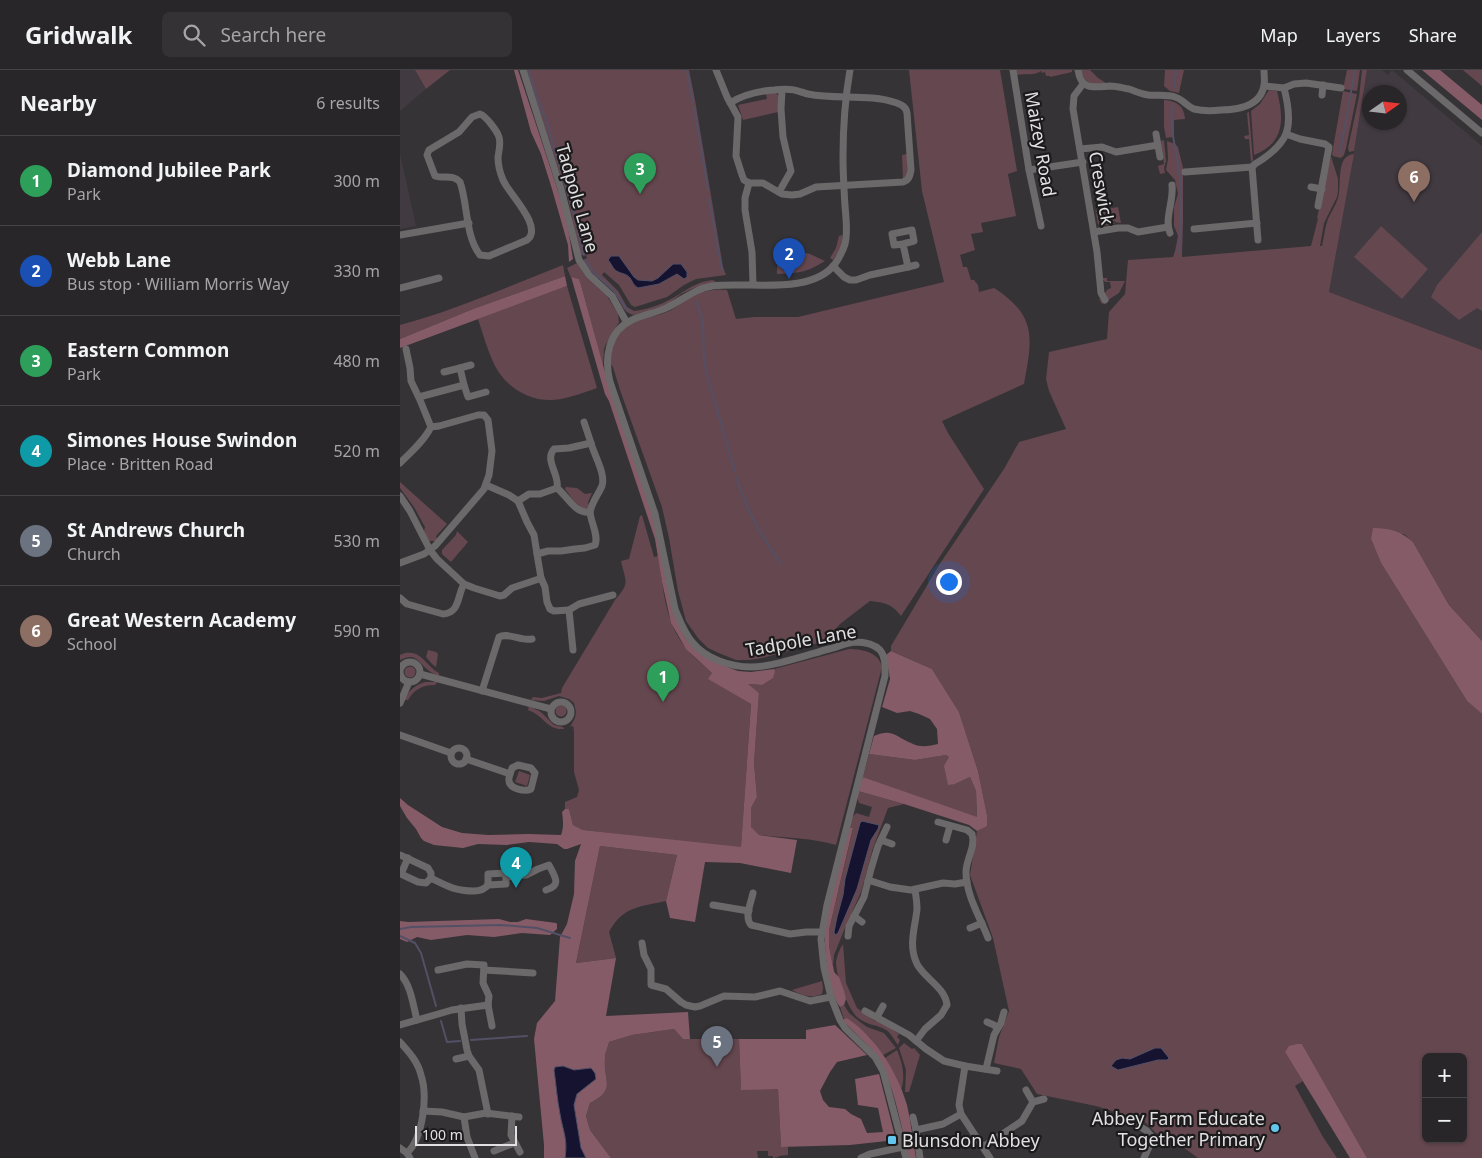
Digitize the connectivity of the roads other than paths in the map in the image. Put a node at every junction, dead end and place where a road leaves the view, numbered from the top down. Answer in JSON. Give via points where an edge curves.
{"nodes":[{"id":1,"x":523,"y":70,"type":"edge"},
{"id":2,"x":716,"y":70,"type":"edge"},
{"id":3,"x":850,"y":70,"type":"edge"},
{"id":4,"x":1013,"y":70,"type":"edge"},
{"id":5,"x":1078,"y":70,"type":"edge"},
{"id":6,"x":1264,"y":70,"type":"edge"},
{"id":7,"x":1407,"y":70,"type":"edge"},
{"id":8,"x":1084,"y":84,"type":"junction"},
{"id":9,"x":1323,"y":85,"type":"junction"},
{"id":10,"x":1264,"y":86,"type":"junction"},
{"id":11,"x":1284,"y":88,"type":"junction"},
{"id":12,"x":1342,"y":88,"type":"dead end"},
{"id":13,"x":782,"y":90,"type":"junction"},
{"id":14,"x":1322,"y":95,"type":"dead end"},
{"id":15,"x":846,"y":97,"type":"junction"},
{"id":16,"x":730,"y":103,"type":"junction"},
{"id":17,"x":1482,"y":133,"type":"edge"},
{"id":18,"x":1156,"y":134,"type":"dead end"},
{"id":19,"x":1286,"y":134,"type":"junction"},
{"id":20,"x":1158,"y":145,"type":"junction"},
{"id":21,"x":1080,"y":149,"type":"junction"},
{"id":22,"x":1160,"y":157,"type":"dead end"},
{"id":23,"x":1083,"y":162,"type":"junction"},
{"id":24,"x":1252,"y":167,"type":"junction"},
{"id":25,"x":1029,"y":170,"type":"junction"},
{"id":26,"x":1185,"y":172,"type":"dead end"},
{"id":27,"x":749,"y":183,"type":"junction"},
{"id":28,"x":844,"y":185,"type":"junction"},
{"id":29,"x":1172,"y":185,"type":"dead end"},
{"id":30,"x":1311,"y":187,"type":"dead end"},
{"id":31,"x":1322,"y":189,"type":"junction"},
{"id":32,"x":779,"y":192,"type":"junction"},
{"id":33,"x":1318,"y":206,"type":"dead end"},
{"id":34,"x":1256,"y":223,"type":"junction"},
{"id":35,"x":469,"y":224,"type":"junction"},
{"id":36,"x":1039,"y":225,"type":"dead end"},
{"id":37,"x":1194,"y":229,"type":"dead end"},
{"id":38,"x":1094,"y":232,"type":"junction"},
{"id":39,"x":400,"y":235,"type":"edge"},
{"id":40,"x":1258,"y":240,"type":"dead end"},
{"id":41,"x":903,"y":244,"type":"dead end"},
{"id":42,"x":916,"y":265,"type":"dead end"},
{"id":43,"x":833,"y":266,"type":"junction"},
{"id":44,"x":908,"y":267,"type":"junction"},
{"id":45,"x":439,"y":278,"type":"dead end"},
{"id":46,"x":753,"y":284,"type":"junction"},
{"id":47,"x":400,"y":288,"type":"edge"},
{"id":48,"x":1104,"y":300,"type":"dead end"},
{"id":49,"x":627,"y":322,"type":"junction"},
{"id":50,"x":406,"y":349,"type":"dead end"},
{"id":51,"x":472,"y":365,"type":"dead end"},
{"id":52,"x":460,"y":368,"type":"junction"},
{"id":53,"x":444,"y":372,"type":"dead end"},
{"id":54,"x":464,"y":385,"type":"junction"},
{"id":55,"x":486,"y":392,"type":"dead end"},
{"id":56,"x":419,"y":397,"type":"junction"},
{"id":57,"x":584,"y":422,"type":"dead end"},
{"id":58,"x":430,"y":427,"type":"junction"},
{"id":59,"x":591,"y":443,"type":"junction"},
{"id":60,"x":400,"y":462,"type":"edge"},
{"id":61,"x":486,"y":485,"type":"junction"},
{"id":62,"x":557,"y":488,"type":"junction"},
{"id":63,"x":400,"y":496,"type":"edge"},
{"id":64,"x":518,"y":501,"type":"junction"},
{"id":65,"x":590,"y":512,"type":"junction"},
{"id":66,"x":430,"y":550,"type":"junction"},
{"id":67,"x":537,"y":554,"type":"junction"},
{"id":68,"x":400,"y":563,"type":"edge"},
{"id":69,"x":542,"y":578,"type":"junction"},
{"id":70,"x":464,"y":584,"type":"junction"},
{"id":71,"x":613,"y":595,"type":"dead end"},
{"id":72,"x":400,"y":598,"type":"edge"},
{"id":73,"x":569,"y":610,"type":"junction"},
{"id":74,"x":532,"y":639,"type":"dead end"},
{"id":75,"x":573,"y":650,"type":"dead end"},
{"id":76,"x":400,"y":670,"type":"edge"},
{"id":77,"x":420,"y":674,"type":"junction"},
{"id":78,"x":409,"y":682,"type":"junction"},
{"id":79,"x":482,"y":691,"type":"junction"},
{"id":80,"x":400,"y":704,"type":"edge"},
{"id":81,"x":551,"y":709,"type":"dead end"},
{"id":82,"x":400,"y":735,"type":"edge"},
{"id":83,"x":510,"y":774,"type":"dead end"},
{"id":84,"x":938,"y":822,"type":"dead end"},
{"id":85,"x":950,"y":826,"type":"junction"},
{"id":86,"x":887,"y":827,"type":"dead end"},
{"id":87,"x":881,"y":840,"type":"junction"},
{"id":88,"x":946,"y":840,"type":"dead end"},
{"id":89,"x":892,"y":844,"type":"dead end"},
{"id":90,"x":400,"y":855,"type":"edge"},
{"id":91,"x":408,"y":858,"type":"junction"},
{"id":92,"x":506,"y":877,"type":"junction"},
{"id":93,"x":431,"y":878,"type":"junction"},
{"id":94,"x":868,"y":880,"type":"junction"},
{"id":95,"x":967,"y":882,"type":"junction"},
{"id":96,"x":488,"y":885,"type":"junction"},
{"id":97,"x":546,"y":890,"type":"dead end"},
{"id":98,"x":915,"y":890,"type":"junction"},
{"id":99,"x":753,"y":893,"type":"dead end"},
{"id":100,"x":712,"y":904,"type":"dead end"},
{"id":101,"x":749,"y":911,"type":"junction"},
{"id":102,"x":854,"y":916,"type":"junction"},
{"id":103,"x":862,"y":922,"type":"dead end"},
{"id":104,"x":982,"y":923,"type":"junction"},
{"id":105,"x":970,"y":928,"type":"dead end"},
{"id":106,"x":822,"y":932,"type":"junction"},
{"id":107,"x":848,"y":936,"type":"dead end"},
{"id":108,"x":988,"y":938,"type":"dead end"},
{"id":109,"x":642,"y":943,"type":"dead end"},
{"id":110,"x":438,"y":970,"type":"dead end"},
{"id":111,"x":484,"y":970,"type":"junction"},
{"id":112,"x":533,"y":972,"type":"dead end"},
{"id":113,"x":400,"y":974,"type":"edge"},
{"id":114,"x":831,"y":997,"type":"junction"},
{"id":115,"x":488,"y":1005,"type":"junction"},
{"id":116,"x":883,"y":1006,"type":"dead end"},
{"id":117,"x":461,"y":1008,"type":"junction"},
{"id":118,"x":865,"y":1011,"type":"dead end"},
{"id":119,"x":1004,"y":1012,"type":"dead end"},
{"id":120,"x":877,"y":1017,"type":"junction"},
{"id":121,"x":417,"y":1020,"type":"junction"},
{"id":122,"x":987,"y":1022,"type":"dead end"},
{"id":123,"x":400,"y":1025,"type":"edge"},
{"id":124,"x":492,"y":1026,"type":"dead end"},
{"id":125,"x":997,"y":1028,"type":"junction"},
{"id":126,"x":916,"y":1041,"type":"junction"},
{"id":127,"x":400,"y":1042,"type":"edge"},
{"id":128,"x":469,"y":1056,"type":"junction"},
{"id":129,"x":456,"y":1059,"type":"dead end"},
{"id":130,"x":965,"y":1066,"type":"junction"},
{"id":131,"x":986,"y":1069,"type":"junction"},
{"id":132,"x":997,"y":1071,"type":"dead end"},
{"id":133,"x":1026,"y":1090,"type":"dead end"},
{"id":134,"x":1044,"y":1099,"type":"dead end"},
{"id":135,"x":1033,"y":1102,"type":"junction"},
{"id":136,"x":423,"y":1111,"type":"junction"},
{"id":137,"x":488,"y":1114,"type":"junction"},
{"id":138,"x":961,"y":1114,"type":"junction"},
{"id":139,"x":464,"y":1117,"type":"junction"},
{"id":140,"x":912,"y":1117,"type":"dead end"},
{"id":141,"x":1139,"y":1126,"type":"dead end"},
{"id":142,"x":916,"y":1130,"type":"junction"},
{"id":143,"x":1153,"y":1138,"type":"junction"},
{"id":144,"x":1165,"y":1139,"type":"dead end"},
{"id":145,"x":514,"y":1143,"type":"junction"},
{"id":146,"x":903,"y":1147,"type":"junction"},
{"id":147,"x":983,"y":1147,"type":"junction"},
{"id":148,"x":400,"y":1148,"type":"edge"},
{"id":149,"x":494,"y":1151,"type":"dead end"},
{"id":150,"x":520,"y":1152,"type":"dead end"},
{"id":151,"x":408,"y":1156,"type":"edge"},
{"id":152,"x":878,"y":1156,"type":"edge"},
{"id":153,"x":475,"y":1158,"type":"edge"},
{"id":154,"x":860,"y":1158,"type":"edge"},
{"id":155,"x":906,"y":1158,"type":"edge"},
{"id":156,"x":920,"y":1158,"type":"edge"},
{"id":157,"x":990,"y":1158,"type":"edge"},
{"id":158,"x":1144,"y":1158,"type":"edge"}],
"edges":[{"from":1,"to":49,"type":"street","name":"Tadpole Lane","via":[[562,189],[579,260],[588,275],[612,296]]},
{"from":2,"to":16,"type":"street"},
{"from":3,"to":15,"type":"street"},
{"from":4,"to":25,"type":"street","name":"Maizey Road"},
{"from":5,"to":8,"type":"street"},
{"from":6,"to":10,"type":"street"},
{"from":7,"to":17,"type":"street"},
{"from":8,"to":10,"type":"street","via":[[1091,88],[1112,86],[1176,97],[1193,108],[1213,110],[1249,106],[1258,99]]},
{"from":8,"to":21,"type":"street","name":"Creswick","via":[[1073,101]]},
{"from":9,"to":11,"type":"street","via":[[1302,83]]},
{"from":9,"to":12,"type":"street"},
{"from":9,"to":14,"type":"street"},
{"from":10,"to":11,"type":"street"},
{"from":11,"to":19,"type":"street","via":[[1289,113]]},
{"from":13,"to":15,"type":"street"},
{"from":13,"to":16,"type":"street","via":[[740,97]]},
{"from":13,"to":32,"type":"street","via":[[783,137],[790,171]]},
{"from":15,"to":28,"type":"street"},
{"from":15,"to":28,"type":"street","via":[[881,99],[896,102],[906,109],[911,170],[906,181]]},
{"from":16,"to":27,"type":"street","via":[[738,119],[736,156],[743,178]]},
{"from":18,"to":20,"type":"street"},
{"from":19,"to":24,"type":"street","via":[[1276,150]]},
{"from":19,"to":31,"type":"street","via":[[1328,145]]},
{"from":20,"to":21,"type":"street","via":[[1116,152],[1102,147]]},
{"from":20,"to":22,"type":"street"},
{"from":21,"to":23,"type":"street","name":"Creswick"},
{"from":23,"to":25,"type":"street"},
{"from":23,"to":38,"type":"street","name":"Creswick"},
{"from":24,"to":26,"type":"street"},
{"from":24,"to":34,"type":"street"},
{"from":25,"to":36,"type":"street","name":"Maizey Road"},
{"from":27,"to":32,"type":"street","via":[[763,183]]},
{"from":27,"to":46,"type":"street","via":[[745,209]]},
{"from":28,"to":32,"type":"street","via":[[816,187],[792,195]]},
{"from":28,"to":43,"type":"street","via":[[846,235],[842,252]]},
{"from":29,"to":38,"type":"street","via":[[1169,230],[1138,232],[1118,228]]},
{"from":30,"to":31,"type":"street"},
{"from":31,"to":33,"type":"street"},
{"from":34,"to":37,"type":"street"},
{"from":34,"to":40,"type":"street"},
{"from":35,"to":35,"type":"street","via":[[476,248],[483,256],[526,241],[531,236],[529,220],[502,178],[498,162],[499,137],[485,116],[480,114],[472,117],[459,132],[429,150],[427,155],[435,176],[453,177],[460,182]]},
{"from":35,"to":39,"type":"street"},
{"from":38,"to":48,"type":"street","name":"Creswick"},
{"from":41,"to":44,"type":"street"},
{"from":42,"to":44,"type":"street"},
{"from":43,"to":44,"type":"street","via":[[850,280]]},
{"from":43,"to":46,"type":"street","via":[[803,283]]},
{"from":45,"to":47,"type":"street"},
{"from":46,"to":49,"type":"street","via":[[705,288],[666,308]]},
{"from":49,"to":106,"type":"street","name":"Tadpole Lane","via":[[608,348],[608,375],[656,514],[676,609],[692,642],[713,658],[742,667],[763,666],[857,642],[873,646],[884,657],[885,676]]},
{"from":50,"to":56,"type":"street","via":[[410,377]]},
{"from":51,"to":52,"type":"street"},
{"from":52,"to":53,"type":"street"},
{"from":52,"to":54,"type":"street"},
{"from":54,"to":55,"type":"street","via":[[468,397]]},
{"from":54,"to":56,"type":"street"},
{"from":56,"to":58,"type":"street"},
{"from":57,"to":59,"type":"street"},
{"from":58,"to":60,"type":"street"},
{"from":58,"to":61,"type":"street","via":[[485,416],[492,450]]},
{"from":59,"to":62,"type":"street","via":[[553,450],[550,454]]},
{"from":59,"to":65,"type":"street","via":[[603,480]]},
{"from":61,"to":64,"type":"street"},
{"from":61,"to":66,"type":"street"},
{"from":62,"to":64,"type":"street","via":[[529,494]]},
{"from":62,"to":65,"type":"street","via":[[576,509]]},
{"from":63,"to":66,"type":"street"},
{"from":64,"to":67,"type":"street","via":[[534,535]]},
{"from":65,"to":67,"type":"street","via":[[597,541],[595,545]]},
{"from":66,"to":68,"type":"street"},
{"from":66,"to":70,"type":"street"},
{"from":67,"to":69,"type":"street"},
{"from":69,"to":70,"type":"street","via":[[512,588],[500,596]]},
{"from":69,"to":73,"type":"street","via":[[550,609]]},
{"from":70,"to":72,"type":"street","via":[[456,608],[448,614],[407,604]]},
{"from":71,"to":73,"type":"street"},
{"from":73,"to":75,"type":"street"},
{"from":74,"to":79,"type":"street","via":[[499,636]]},
{"from":76,"to":77,"type":"street","via":[[412,663]]},
{"from":76,"to":78,"type":"street","via":[[403,679]]},
{"from":77,"to":78,"type":"street"},
{"from":77,"to":79,"type":"street"},
{"from":78,"to":80,"type":"street"},
{"from":79,"to":81,"type":"street"},
{"from":82,"to":83,"type":"street","via":[[452,753],[452,760],[457,763],[466,759]]},
{"from":84,"to":85,"type":"street"},
{"from":85,"to":88,"type":"street"},
{"from":85,"to":95,"type":"street","via":[[967,830],[973,837],[966,868]]},
{"from":86,"to":87,"type":"street"},
{"from":87,"to":89,"type":"street"},
{"from":87,"to":94,"type":"street"},
{"from":90,"to":91,"type":"street"},
{"from":91,"to":93,"type":"street","via":[[428,868]]},
{"from":91,"to":93,"type":"street","via":[[401,874],[422,883]]},
{"from":92,"to":96,"type":"street","via":[[506,884]]},
{"from":92,"to":96,"type":"street","via":[[506,873],[488,874]]},
{"from":92,"to":97,"type":"street","via":[[526,875],[549,865],[556,885]]},
{"from":93,"to":96,"type":"street","via":[[461,891],[483,890]]},
{"from":94,"to":98,"type":"street","via":[[897,889]]},
{"from":94,"to":102,"type":"street","via":[[864,898]]},
{"from":95,"to":98,"type":"street","via":[[943,883]]},
{"from":95,"to":104,"type":"street"},
{"from":98,"to":126,"type":"street","via":[[914,956],[920,968],[944,995],[947,1004],[941,1016],[924,1029]]},
{"from":99,"to":101,"type":"street"},
{"from":100,"to":101,"type":"street"},
{"from":101,"to":106,"type":"street","via":[[749,923],[756,927],[794,934]]},
{"from":102,"to":103,"type":"street"},
{"from":102,"to":107,"type":"street"},
{"from":104,"to":105,"type":"street"},
{"from":104,"to":108,"type":"street"},
{"from":106,"to":114,"type":"street","name":"Tadpole Lane","via":[[824,968]]},
{"from":109,"to":114,"type":"street","via":[[651,970],[651,985],[666,989],[688,1006],[698,1007],[720,997],[755,997],[780,992],[810,1001]]},
{"from":110,"to":111,"type":"street","via":[[467,964],[484,965]]},
{"from":111,"to":112,"type":"street"},
{"from":111,"to":115,"type":"street"},
{"from":113,"to":121,"type":"street","via":[[410,993]]},
{"from":114,"to":146,"type":"street","name":"Tadpole Lane","via":[[845,1028],[874,1057],[883,1071]]},
{"from":115,"to":117,"type":"street"},
{"from":115,"to":124,"type":"street"},
{"from":116,"to":120,"type":"street"},
{"from":117,"to":121,"type":"street"},
{"from":117,"to":128,"type":"street"},
{"from":118,"to":120,"type":"street"},
{"from":119,"to":125,"type":"street"},
{"from":120,"to":126,"type":"street"},
{"from":121,"to":123,"type":"street"},
{"from":122,"to":125,"type":"street"},
{"from":125,"to":131,"type":"street"},
{"from":126,"to":130,"type":"street","via":[[938,1058]]},
{"from":127,"to":136,"type":"street","via":[[416,1062],[422,1076]]},
{"from":128,"to":129,"type":"street"},
{"from":128,"to":137,"type":"street","via":[[479,1070]]},
{"from":130,"to":131,"type":"street"},
{"from":130,"to":138,"type":"street","via":[[959,1105]]},
{"from":131,"to":132,"type":"street"},
{"from":133,"to":135,"type":"street"},
{"from":134,"to":135,"type":"street"},
{"from":135,"to":147,"type":"street","via":[[1022,1121]]},
{"from":136,"to":139,"type":"street"},
{"from":136,"to":151,"type":"street"},
{"from":137,"to":139,"type":"street"},
{"from":137,"to":145,"type":"street","via":[[516,1116],[511,1131]]},
{"from":138,"to":142,"type":"street","via":[[942,1124]]},
{"from":138,"to":147,"type":"street"},
{"from":139,"to":153,"type":"street"},
{"from":140,"to":142,"type":"street"},
{"from":141,"to":143,"type":"street"},
{"from":142,"to":156,"type":"street"},
{"from":143,"to":144,"type":"street"},
{"from":143,"to":158,"type":"street"},
{"from":145,"to":149,"type":"street"},
{"from":145,"to":150,"type":"street"},
{"from":146,"to":152,"type":"street"},
{"from":146,"to":155,"type":"street","name":"Tadpole Lane"},
{"from":147,"to":157,"type":"street"},
{"from":148,"to":151,"type":"street"},
{"from":152,"to":154,"type":"street"}]}
